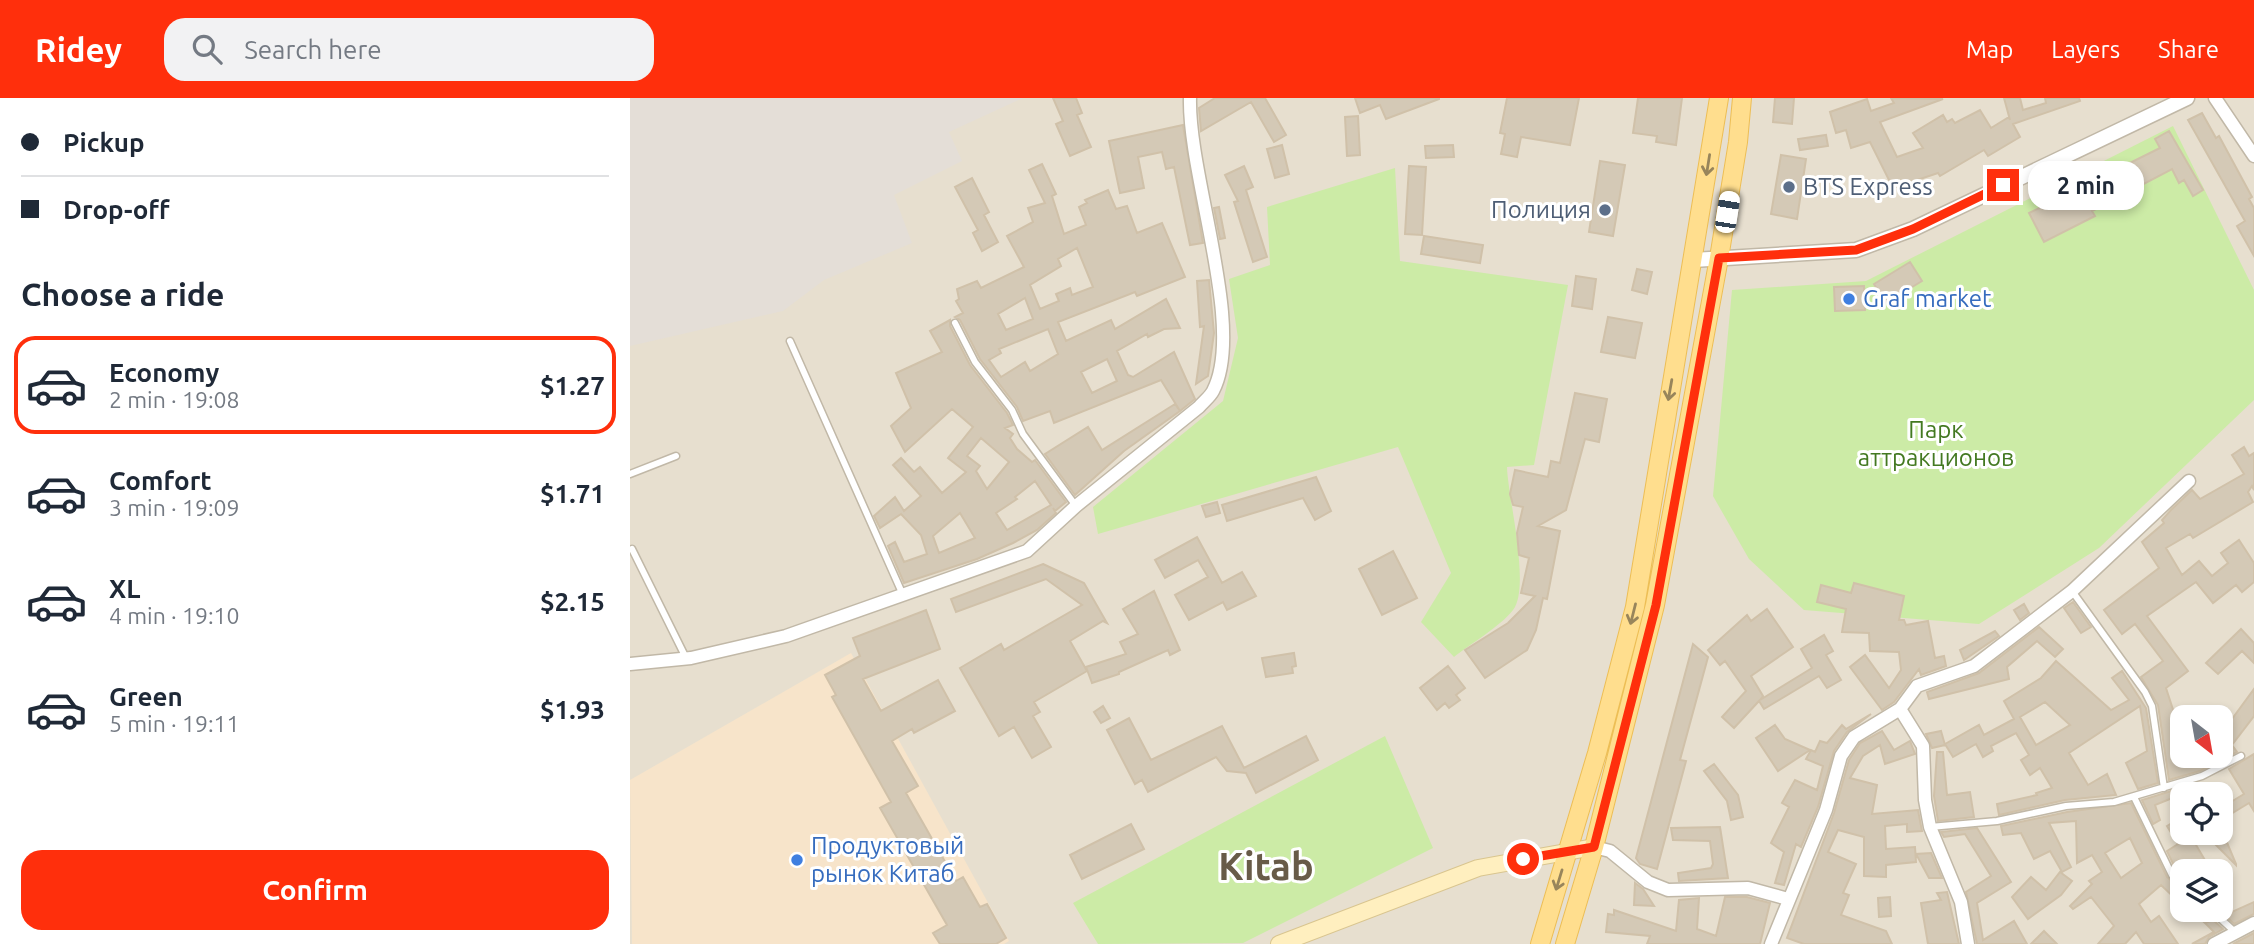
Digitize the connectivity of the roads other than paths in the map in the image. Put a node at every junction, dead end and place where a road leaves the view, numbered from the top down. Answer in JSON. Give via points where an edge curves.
{"nodes":[{"id":1,"x":1189,"y":98,"type":"edge"},
{"id":2,"x":1719,"y":98,"type":"edge"},
{"id":3,"x":1742,"y":98,"type":"edge"},
{"id":4,"x":2187,"y":98,"type":"edge"},
{"id":5,"x":2215,"y":98,"type":"edge"},
{"id":6,"x":2254,"y":156,"type":"edge"},
{"id":7,"x":1719,"y":258,"type":"junction"},
{"id":8,"x":1693,"y":260,"type":"junction"},
{"id":9,"x":956,"y":323,"type":"dead end"},
{"id":10,"x":790,"y":341,"type":"dead end"},
{"id":11,"x":676,"y":456,"type":"dead end"},
{"id":12,"x":630,"y":474,"type":"edge"},
{"id":13,"x":2189,"y":481,"type":"dead end"},
{"id":14,"x":1076,"y":506,"type":"junction"},
{"id":15,"x":632,"y":549,"type":"edge"},
{"id":16,"x":2072,"y":591,"type":"junction"},
{"id":17,"x":903,"y":595,"type":"junction"},
{"id":18,"x":686,"y":658,"type":"junction"},
{"id":19,"x":630,"y":664,"type":"edge"},
{"id":20,"x":1900,"y":709,"type":"junction"},
{"id":21,"x":2241,"y":756,"type":"dead end"},
{"id":22,"x":2164,"y":788,"type":"junction"},
{"id":23,"x":2134,"y":797,"type":"junction"},
{"id":24,"x":1930,"y":827,"type":"junction"},
{"id":25,"x":1594,"y":847,"type":"junction"},
{"id":26,"x":1567,"y":850,"type":"junction"},
{"id":27,"x":2170,"y":871,"type":"edge"},
{"id":28,"x":1788,"y":900,"type":"junction"},
{"id":29,"x":2224,"y":922,"type":"edge"},
{"id":30,"x":2254,"y":923,"type":"edge"},
{"id":31,"x":2236,"y":933,"type":"junction"},
{"id":32,"x":1279,"y":944,"type":"edge"},
{"id":33,"x":1540,"y":944,"type":"edge"},
{"id":34,"x":1565,"y":944,"type":"edge"},
{"id":35,"x":1771,"y":944,"type":"edge"},
{"id":36,"x":1968,"y":944,"type":"edge"},
{"id":37,"x":2214,"y":944,"type":"edge"}],
"edges":[{"from":1,"to":14,"type":"street","via":[[1196,174],[1222,297],[1222,360],[1213,392],[1199,407]]},
{"from":2,"to":8,"type":"main road","one_way":true},
{"from":3,"to":7,"type":"main road"},
{"from":4,"to":7,"type":"street","via":[[1913,229],[1856,250]]},
{"from":5,"to":6,"type":"street"},
{"from":7,"to":8,"type":"street"},
{"from":7,"to":25,"type":"main road","via":[[1656,605]]},
{"from":8,"to":26,"type":"main road","one_way":true,"via":[[1635,607]]},
{"from":9,"to":14,"type":"lane","via":[[975,362]]},
{"from":10,"to":17,"type":"lane"},
{"from":11,"to":12,"type":"lane"},
{"from":13,"to":16,"type":"street"},
{"from":14,"to":17,"type":"street","via":[[1027,551]]},
{"from":15,"to":18,"type":"lane"},
{"from":16,"to":20,"type":"street","via":[[1974,666],[1917,686]]},
{"from":16,"to":22,"type":"lane","via":[[2152,706]]},
{"from":17,"to":18,"type":"street","via":[[786,636]]},
{"from":18,"to":19,"type":"street"},
{"from":20,"to":24,"type":"street","via":[[1923,746]]},
{"from":20,"to":28,"type":"street","via":[[1854,737],[1841,756],[1826,810]]},
{"from":21,"to":22,"type":"lane","via":[[2202,776]]},
{"from":22,"to":23,"type":"lane"},
{"from":23,"to":24,"type":"lane","via":[[1997,821]]},
{"from":23,"to":27,"type":"lane"},
{"from":24,"to":36,"type":"street","via":[[1961,902]]},
{"from":25,"to":26,"type":"main road"},
{"from":25,"to":28,"type":"street","via":[[1610,851],[1648,881],[1668,890],[1748,888]]},
{"from":25,"to":34,"type":"main road"},
{"from":26,"to":32,"type":"main road","via":[[1478,868]]},
{"from":26,"to":33,"type":"main road","one_way":true},
{"from":28,"to":35,"type":"street"},
{"from":29,"to":31,"type":"lane"},
{"from":30,"to":31,"type":"street"},
{"from":31,"to":37,"type":"street"}]}
